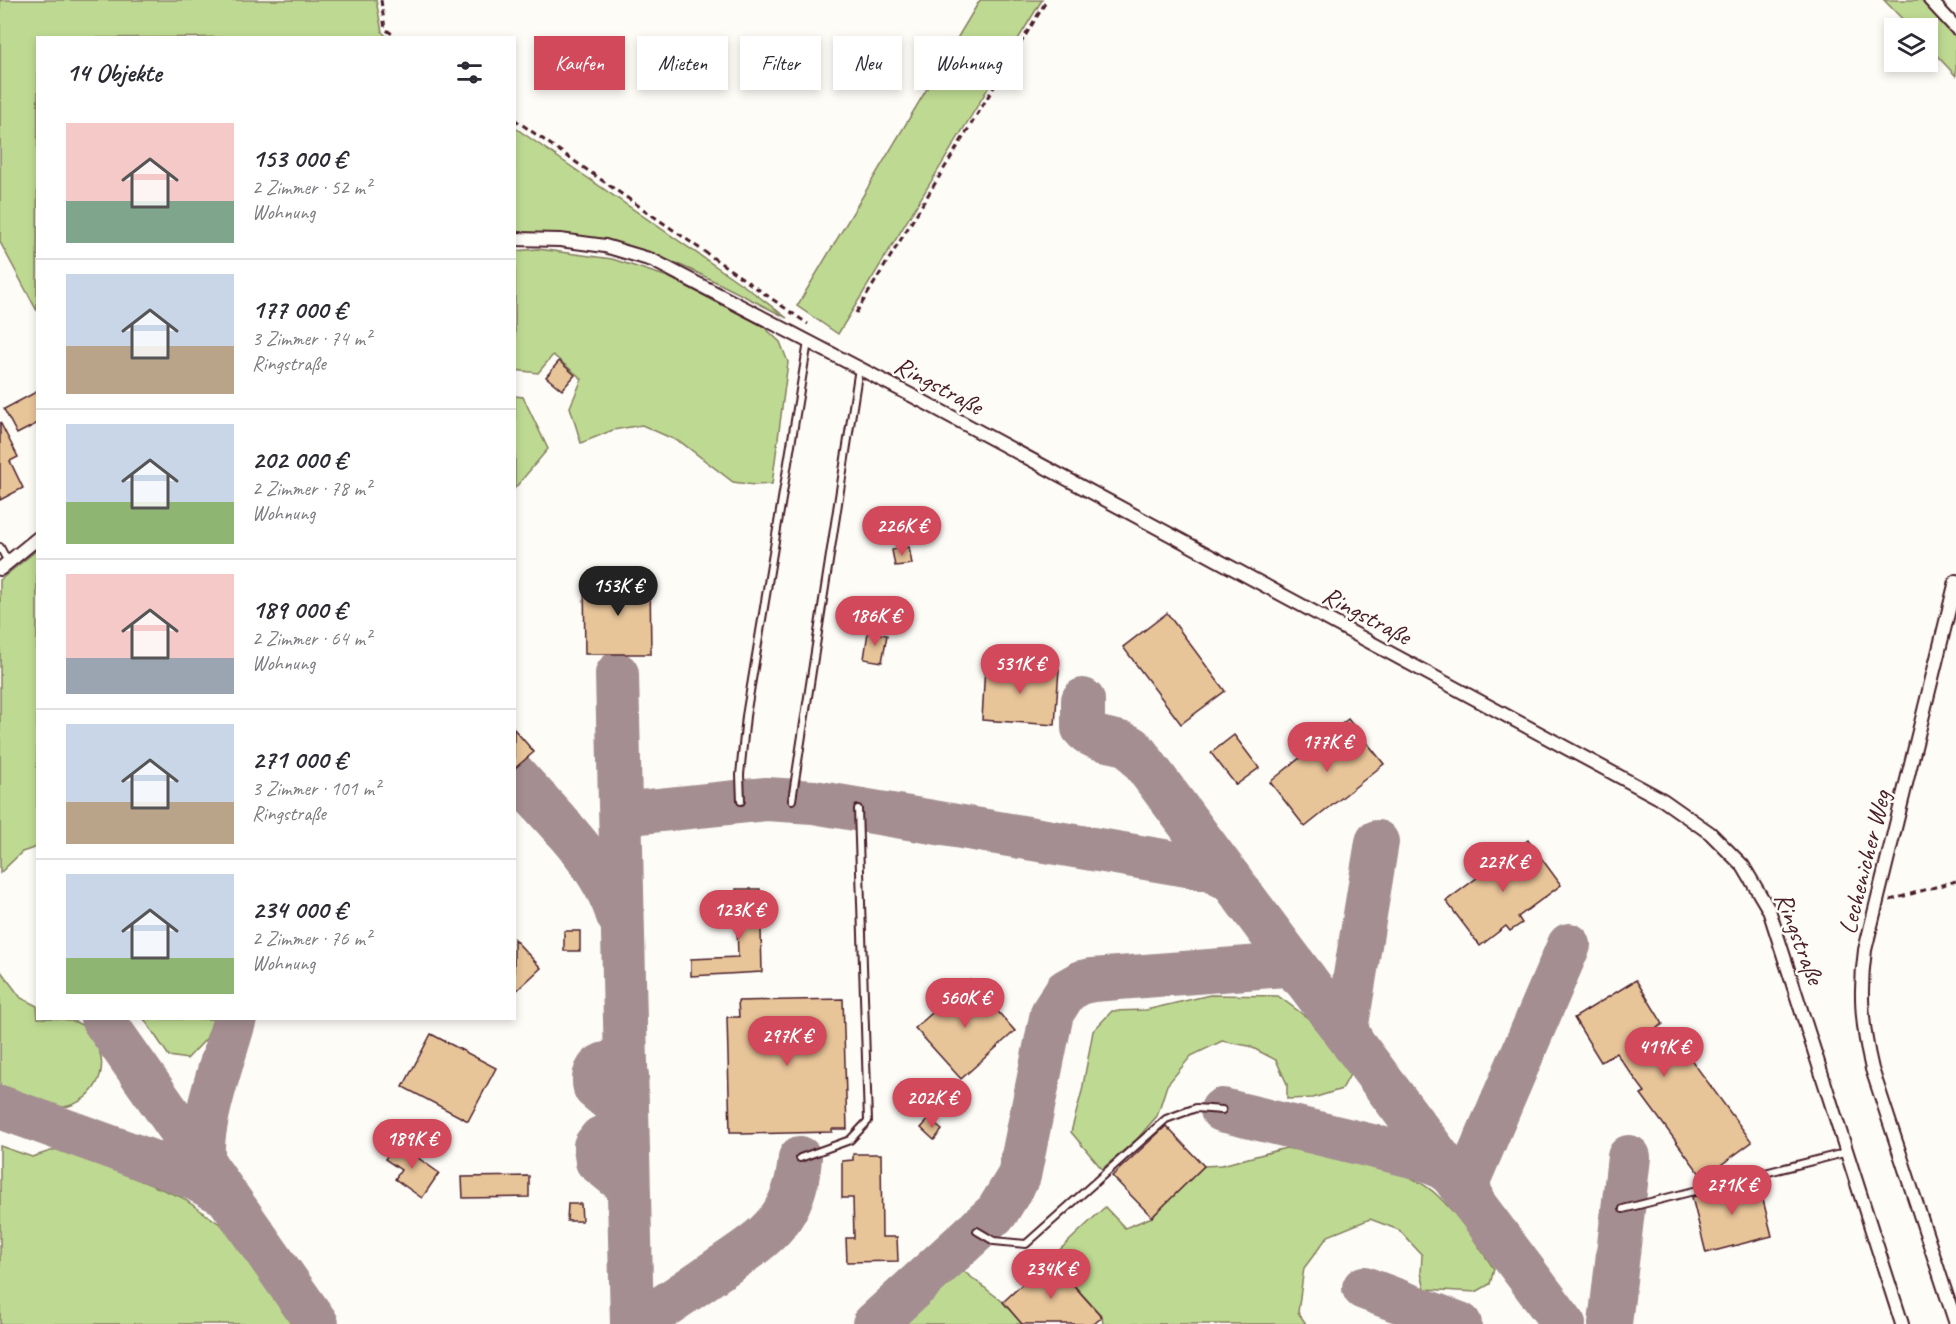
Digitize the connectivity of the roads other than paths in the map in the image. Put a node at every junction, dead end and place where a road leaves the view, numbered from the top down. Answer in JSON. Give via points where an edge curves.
{"nodes":[{"id":1,"x":1930,"y":0,"type":"edge"},
{"id":2,"x":1956,"y":27,"type":"edge"},
{"id":3,"x":516,"y":239,"type":"edge"},
{"id":4,"x":808,"y":341,"type":"junction"},
{"id":5,"x":859,"y":368,"type":"junction"},
{"id":6,"x":36,"y":540,"type":"edge"},
{"id":7,"x":0,"y":548,"type":"edge"},
{"id":8,"x":4,"y":566,"type":"edge"},
{"id":9,"x":1956,"y":581,"type":"edge"},
{"id":10,"x":741,"y":801,"type":"dead end"},
{"id":11,"x":792,"y":801,"type":"dead end"},
{"id":12,"x":858,"y":809,"type":"dead end"},
{"id":13,"x":1222,"y":1110,"type":"dead end"},
{"id":14,"x":1848,"y":1152,"type":"junction"},
{"id":15,"x":800,"y":1158,"type":"dead end"},
{"id":16,"x":1623,"y":1209,"type":"dead end"},
{"id":17,"x":976,"y":1231,"type":"dead end"},
{"id":18,"x":1902,"y":1324,"type":"edge"},
{"id":19,"x":1956,"y":1324,"type":"edge"}],
"edges":[{"from":1,"to":2,"type":"street"},
{"from":3,"to":4,"type":"street","name":"Ringstraße","via":[[605,246],[652,260]]},
{"from":4,"to":5,"type":"street","name":"Ringstraße"},
{"from":4,"to":10,"type":"lane","via":[[746,716]]},
{"from":5,"to":11,"type":"lane"},
{"from":5,"to":14,"type":"street","name":"Ringstraße","via":[[1663,800],[1710,833],[1743,866],[1769,910]]},
{"from":6,"to":8,"type":"street"},
{"from":7,"to":8,"type":"lane"},
{"from":9,"to":19,"type":"street","name":"Lechenicher Weg","via":[[1861,978],[1864,1037],[1872,1069]]},
{"from":12,"to":15,"type":"lane","via":[[868,1120],[850,1140]]},
{"from":13,"to":17,"type":"lane","via":[[1196,1108],[1166,1119],[1026,1244],[994,1240]]},
{"from":14,"to":16,"type":"lane"},
{"from":14,"to":18,"type":"street","name":"Ringstraße"}]}
